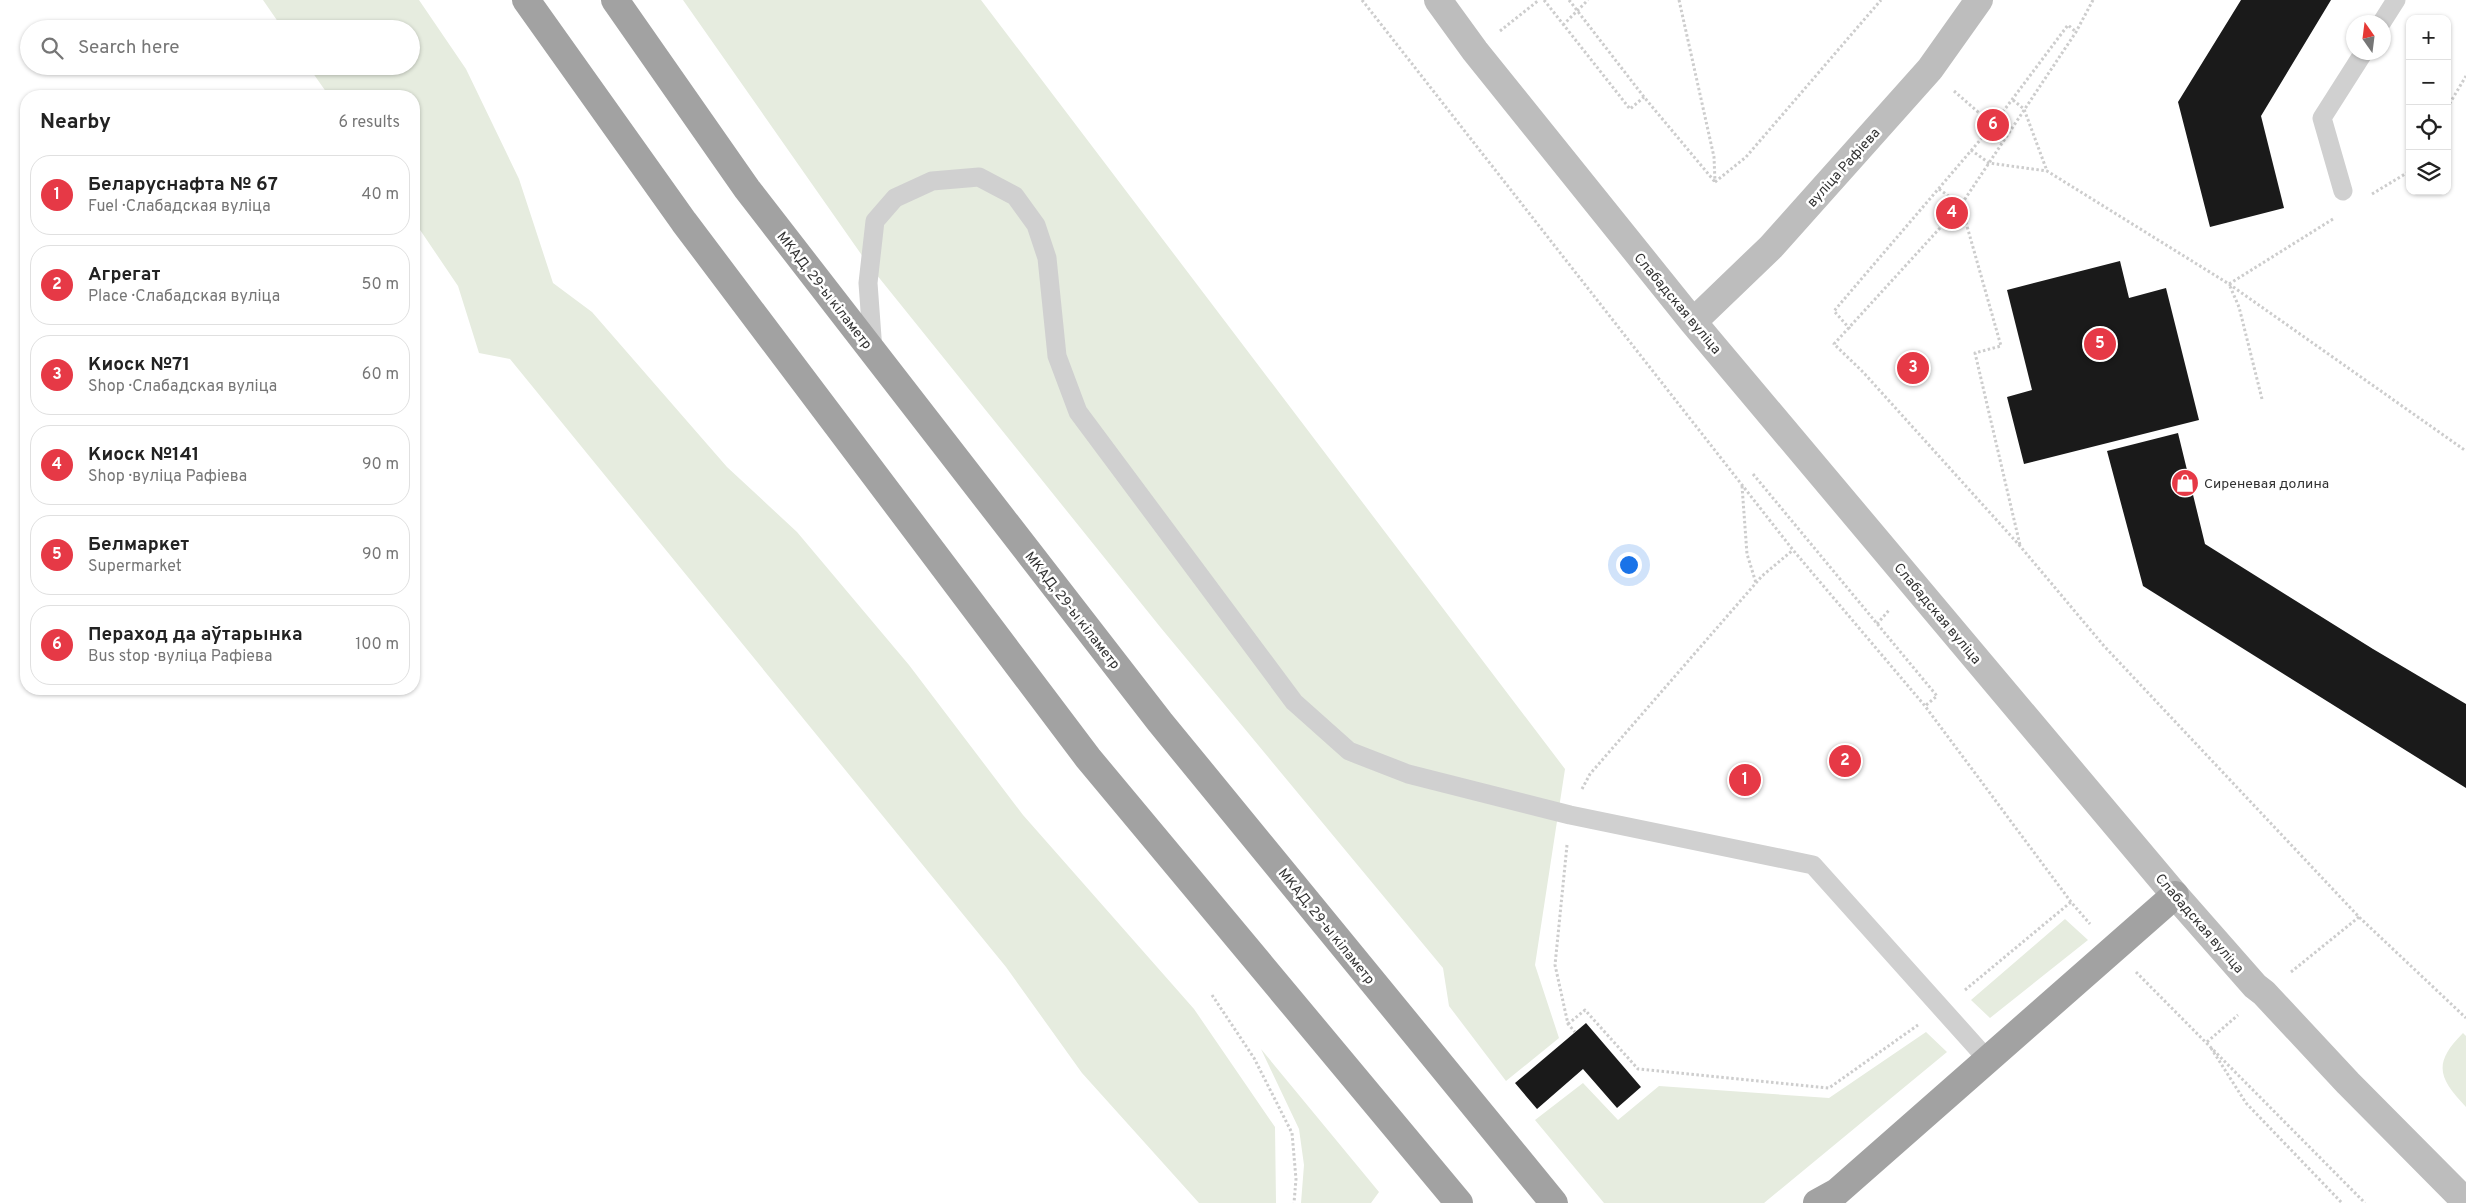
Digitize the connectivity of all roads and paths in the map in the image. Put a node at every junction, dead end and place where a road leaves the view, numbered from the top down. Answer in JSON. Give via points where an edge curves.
{"nodes":[{"id":1,"x":526,"y":0,"type":"edge"},
{"id":2,"x":615,"y":0,"type":"edge"},
{"id":3,"x":1362,"y":0,"type":"edge"},
{"id":4,"x":1438,"y":0,"type":"edge"},
{"id":5,"x":1539,"y":0,"type":"edge"},
{"id":6,"x":1544,"y":0,"type":"edge"},
{"id":7,"x":1569,"y":0,"type":"edge"},
{"id":8,"x":1588,"y":0,"type":"edge"},
{"id":9,"x":1679,"y":0,"type":"edge"},
{"id":10,"x":1881,"y":0,"type":"edge"},
{"id":11,"x":1980,"y":0,"type":"edge"},
{"id":12,"x":2093,"y":0,"type":"edge"},
{"id":13,"x":2396,"y":0,"type":"edge"},
{"id":14,"x":1578,"y":11,"type":"junction"},
{"id":15,"x":2386,"y":15,"type":"edge"},
{"id":16,"x":1563,"y":25,"type":"junction"},
{"id":17,"x":2076,"y":32,"type":"junction"},
{"id":18,"x":1475,"y":51,"type":"junction"},
{"id":19,"x":2359,"y":60,"type":"edge"},
{"id":20,"x":1930,"y":68,"type":"junction"},
{"id":21,"x":2466,"y":76,"type":"edge"},
{"id":22,"x":1644,"y":97,"type":"junction"},
{"id":23,"x":2013,"y":100,"type":"junction"},
{"id":24,"x":2449,"y":105,"type":"edge"},
{"id":25,"x":2024,"y":109,"type":"junction"},
{"id":26,"x":1993,"y":125,"type":"junction"},
{"id":27,"x":1971,"y":150,"type":"junction"},
{"id":28,"x":1989,"y":163,"type":"junction"},
{"id":29,"x":2047,"y":171,"type":"junction"},
{"id":30,"x":2406,"y":173,"type":"edge"},
{"id":31,"x":1715,"y":182,"type":"junction"},
{"id":32,"x":1939,"y":189,"type":"junction"},
{"id":33,"x":2343,"y":191,"type":"dead end"},
{"id":34,"x":2369,"y":196,"type":"dead end"},
{"id":35,"x":1961,"y":205,"type":"junction"},
{"id":36,"x":2336,"y":217,"type":"dead end"},
{"id":37,"x":2229,"y":284,"type":"junction"},
{"id":38,"x":1693,"y":322,"type":"junction"},
{"id":39,"x":1850,"y":329,"type":"junction"},
{"id":40,"x":873,"y":352,"type":"junction"},
{"id":41,"x":2262,"y":399,"type":"dead end"},
{"id":42,"x":2466,"y":451,"type":"edge"},
{"id":43,"x":1753,"y":474,"type":"dead end"},
{"id":44,"x":1742,"y":485,"type":"junction"},
{"id":45,"x":2020,"y":546,"type":"junction"},
{"id":46,"x":1793,"y":550,"type":"junction"},
{"id":47,"x":1756,"y":583,"type":"junction"},
{"id":48,"x":1925,"y":706,"type":"junction"},
{"id":49,"x":1570,"y":815,"type":"junction"},
{"id":50,"x":2175,"y":895,"type":"junction"},
{"id":51,"x":2071,"y":902,"type":"junction"},
{"id":52,"x":2113,"y":948,"type":"junction"},
{"id":53,"x":1212,"y":995,"type":"dead end"},
{"id":54,"x":1942,"y":1008,"type":"junction"},
{"id":55,"x":2466,"y":1018,"type":"edge"},
{"id":56,"x":1568,"y":1024,"type":"junction"},
{"id":57,"x":1575,"y":1032,"type":"dead end"},
{"id":58,"x":2207,"y":1042,"type":"junction"},
{"id":59,"x":1987,"y":1059,"type":"junction"},
{"id":60,"x":1828,"y":1199,"type":"edge"},
{"id":61,"x":2466,"y":1202,"type":"edge"},
{"id":62,"x":1294,"y":1203,"type":"edge"},
{"id":63,"x":1459,"y":1203,"type":"edge"},
{"id":64,"x":1554,"y":1203,"type":"edge"},
{"id":65,"x":2342,"y":1203,"type":"edge"},
{"id":66,"x":2365,"y":1203,"type":"edge"}],
"edges":[{"from":1,"to":63,"type":"highway","via":[[684,222],[1088,758]]},
{"from":2,"to":40,"type":"highway","name":"МКАД, 29-ы кіламетр","via":[[747,189]]},
{"from":3,"to":44,"type":"path"},
{"from":4,"to":18,"type":"main road","name":"Слабадская вуліца"},
{"from":5,"to":18,"type":"path"},
{"from":6,"to":16,"type":"path"},
{"from":7,"to":14,"type":"path"},
{"from":8,"to":14,"type":"path"},
{"from":9,"to":31,"type":"path","via":[[1714,156]]},
{"from":10,"to":31,"type":"path","via":[[1746,157]]},
{"from":11,"to":20,"type":"main road","name":"вуліца Рафіева"},
{"from":12,"to":17,"type":"path"},
{"from":13,"to":15,"type":"lane"},
{"from":14,"to":16,"type":"path"},
{"from":14,"to":22,"type":"path"},
{"from":16,"to":22,"type":"path","via":[[1630,109]]},
{"from":17,"to":23,"type":"path","via":[[2068,24]]},
{"from":17,"to":25,"type":"path"},
{"from":18,"to":38,"type":"main road","name":"Слабадская вуліца"},
{"from":19,"to":33,"type":"lane","via":[[2322,118]]},
{"from":20,"to":26,"type":"path"},
{"from":20,"to":38,"type":"main road","name":"вуліца Рафіева","via":[[1771,247]]},
{"from":21,"to":24,"type":"path"},
{"from":22,"to":31,"type":"path"},
{"from":23,"to":25,"type":"path"},
{"from":23,"to":26,"type":"path"},
{"from":25,"to":28,"type":"path"},
{"from":25,"to":29,"type":"path"},
{"from":26,"to":27,"type":"path"},
{"from":27,"to":28,"type":"path"},
{"from":27,"to":32,"type":"path"},
{"from":28,"to":29,"type":"path"},
{"from":28,"to":35,"type":"path"},
{"from":29,"to":37,"type":"path"},
{"from":30,"to":34,"type":"path"},
{"from":32,"to":35,"type":"path"},
{"from":32,"to":39,"type":"path","via":[[1834,312]]},
{"from":35,"to":39,"type":"path"},
{"from":35,"to":45,"type":"path","via":[[2001,346],[1975,353]]},
{"from":36,"to":37,"type":"path"},
{"from":37,"to":41,"type":"path","via":[[2239,307]]},
{"from":37,"to":42,"type":"path"},
{"from":38,"to":50,"type":"main road","name":"Слабадская вуліца"},
{"from":39,"to":45,"type":"path","via":[[1834,344]]},
{"from":40,"to":49,"type":"lane","via":[[868,264],[875,221],[895,198],[932,181],[979,177],[1015,196],[1036,225],[1047,258],[1057,356],[1078,412],[1294,702],[1349,751],[1408,774]]},
{"from":40,"to":64,"type":"highway","name":"МКАД, 29-ы кіламетр","via":[[1160,722]]},
{"from":43,"to":48,"type":"path","via":[[1937,696]]},
{"from":44,"to":46,"type":"path"},
{"from":44,"to":47,"type":"path","via":[[1747,554]]},
{"from":45,"to":55,"type":"path","via":[[2104,646],[2358,917]]},
{"from":46,"to":47,"type":"path"},
{"from":46,"to":48,"type":"path"},
{"from":47,"to":49,"type":"path","via":[[1590,774]]},
{"from":48,"to":51,"type":"path"},
{"from":49,"to":54,"type":"lane","via":[[1813,865]]},
{"from":49,"to":56,"type":"path","via":[[1555,965]]},
{"from":50,"to":52,"type":"highway"},
{"from":50,"to":61,"type":"main road","name":"Слабадская вуліца","via":[[2255,986]]},
{"from":51,"to":52,"type":"path"},
{"from":51,"to":54,"type":"path"},
{"from":52,"to":58,"type":"path"},
{"from":52,"to":59,"type":"highway"},
{"from":53,"to":62,"type":"path","via":[[1254,1058],[1292,1133],[1296,1179]]},
{"from":54,"to":56,"type":"path","via":[[1829,1088],[1638,1069],[1585,1010]]},
{"from":54,"to":59,"type":"lane"},
{"from":56,"to":57,"type":"path"},
{"from":58,"to":65,"type":"path","via":[[2246,1103]]},
{"from":58,"to":66,"type":"path"},
{"from":59,"to":60,"type":"highway"}]}
